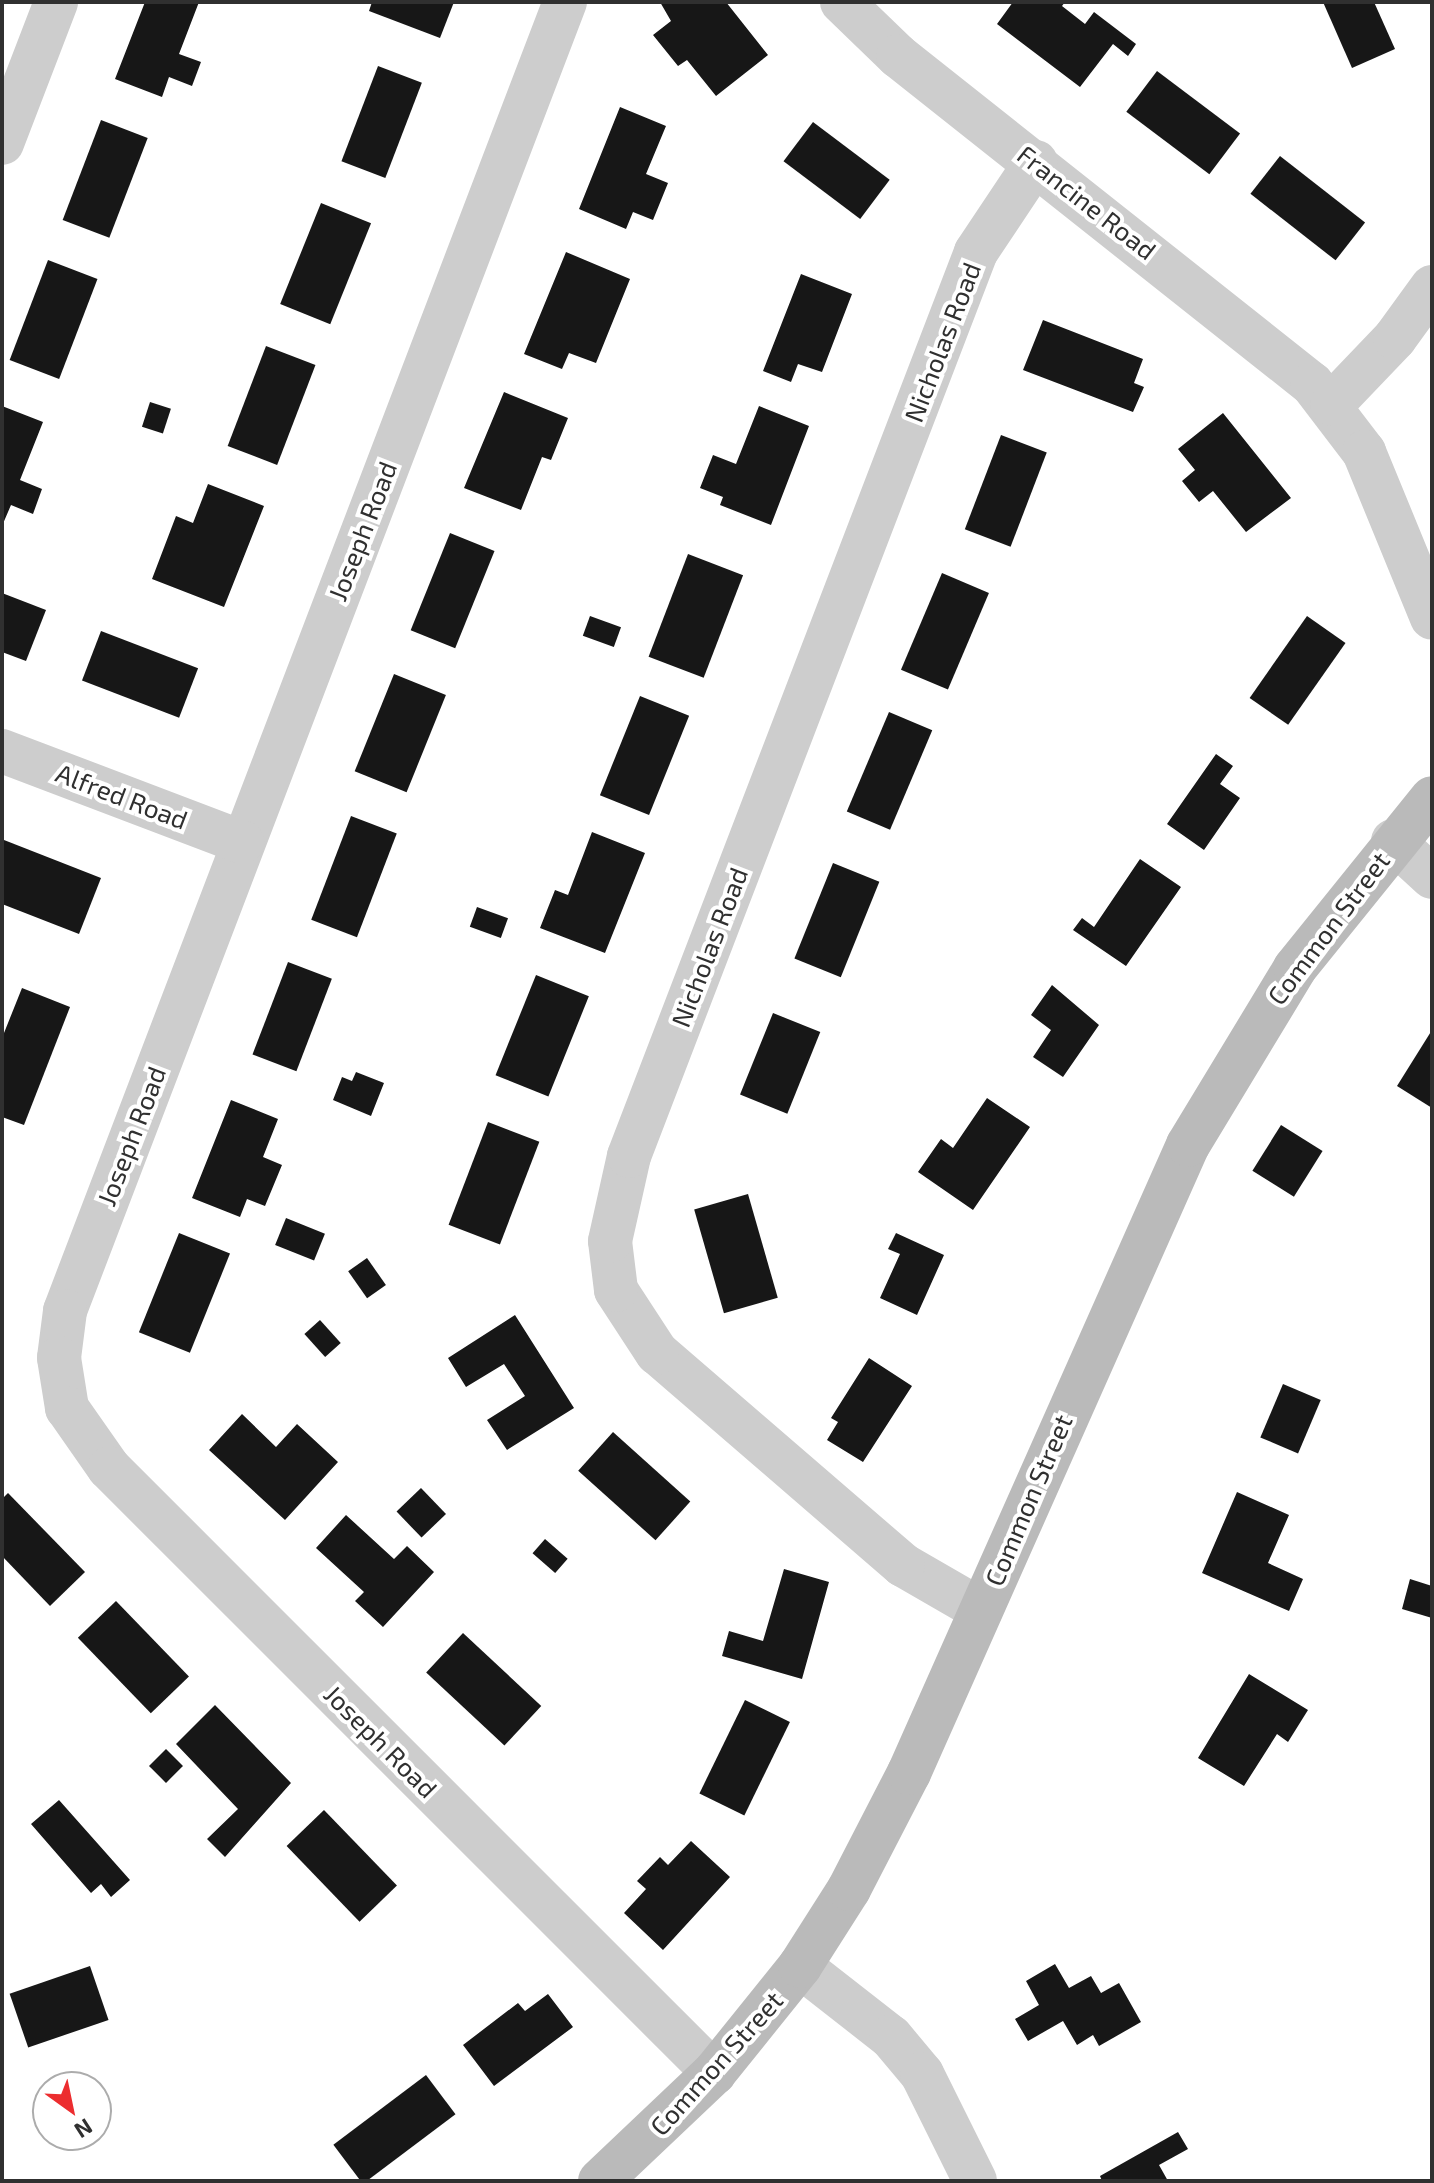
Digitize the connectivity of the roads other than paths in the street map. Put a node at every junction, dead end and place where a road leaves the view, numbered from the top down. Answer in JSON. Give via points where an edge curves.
{"nodes":[{"id":1,"x":56,"y":2,"type":"edge"},
{"id":2,"x":565,"y":2,"type":"edge"},
{"id":3,"x":842,"y":2,"type":"edge"},
{"id":4,"x":2,"y":143,"type":"edge"},
{"id":5,"x":1036,"y":162,"type":"junction"},
{"id":6,"x":1432,"y":287,"type":"edge"},
{"id":7,"x":1332,"y":404,"type":"junction"},
{"id":8,"x":1432,"y":618,"type":"edge"},
{"id":9,"x":2,"y":751,"type":"edge"},
{"id":10,"x":1432,"y":798,"type":"edge"},
{"id":11,"x":1393,"y":841,"type":"junction"},
{"id":12,"x":242,"y":842,"type":"junction"},
{"id":13,"x":1432,"y":877,"type":"edge"},
{"id":14,"x":981,"y":1610,"type":"junction"},
{"id":15,"x":800,"y":1966,"type":"junction"},
{"id":16,"x":714,"y":2073,"type":"junction"},
{"id":17,"x":600,"y":2181,"type":"edge"},
{"id":18,"x":975,"y":2181,"type":"edge"}],
"edges":[{"from":1,"to":4,"type":"street"},
{"from":2,"to":12,"type":"street","name":"Joseph Road"},
{"from":3,"to":5,"type":"street","name":"Francine Road","via":[[898,56]]},
{"from":5,"to":7,"type":"street","name":"Francine Road","via":[[1269,343]]},
{"from":5,"to":14,"type":"street","name":"Nicholas Road","via":[[976,252],[629,1156],[610,1241],[616,1290],[657,1353],[903,1565]]},
{"from":6,"to":7,"type":"street","via":[[1395,338]]},
{"from":7,"to":8,"type":"street","name":"Francine Road","via":[[1364,452]]},
{"from":9,"to":12,"type":"street","name":"Alfred Road"},
{"from":10,"to":11,"type":"street","name":"Common Street"},
{"from":11,"to":13,"type":"street"},
{"from":11,"to":14,"type":"street","name":"Common Street","via":[[1271,1003],[1188,1145]]},
{"from":12,"to":16,"type":"street","name":"Joseph Road","via":[[65,1311],[59,1358],[67,1408],[109,1468]]},
{"from":14,"to":15,"type":"street","name":"Common Street","via":[[891,1812]]},
{"from":15,"to":16,"type":"street","name":"Common Street"},
{"from":15,"to":18,"type":"street","via":[[891,2037],[912,2062]]},
{"from":16,"to":17,"type":"street","name":"Common Street"}]}
